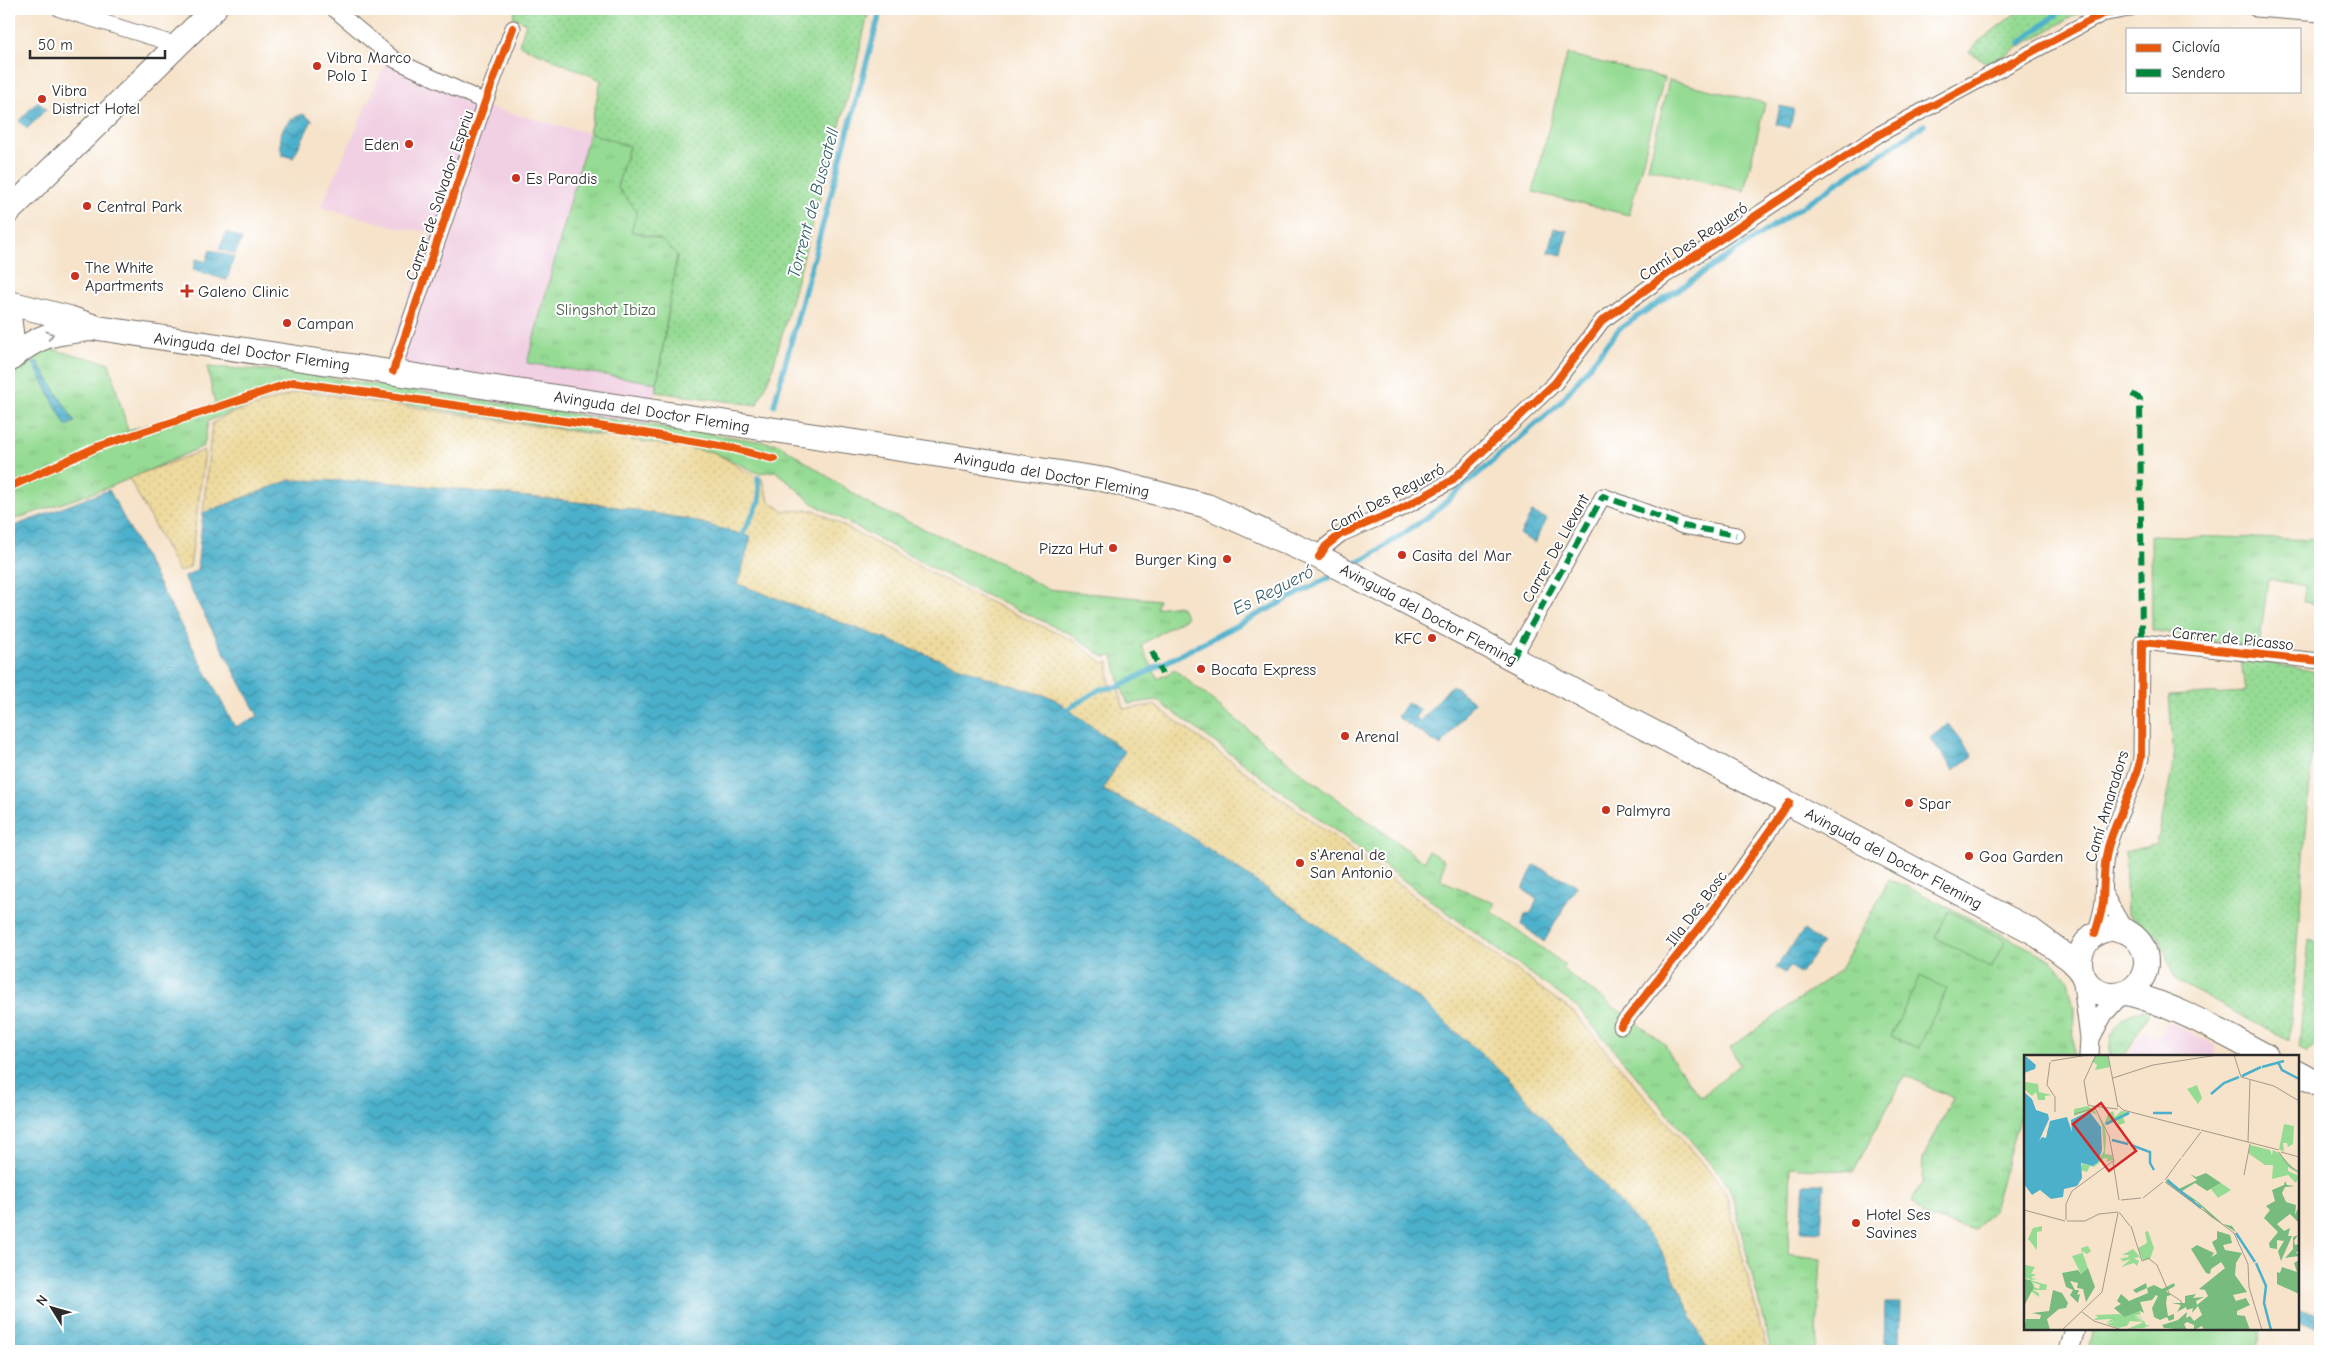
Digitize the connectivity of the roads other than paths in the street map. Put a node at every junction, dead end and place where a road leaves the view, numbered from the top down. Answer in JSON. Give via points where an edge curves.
{"nodes":[{"id":1,"x":60,"y":9,"type":"edge"},
{"id":2,"x":214,"y":9,"type":"edge"},
{"id":3,"x":334,"y":9,"type":"edge"},
{"id":4,"x":2129,"y":9,"type":"edge"},
{"id":5,"x":2256,"y":9,"type":"edge"},
{"id":6,"x":2320,"y":14,"type":"edge"},
{"id":7,"x":513,"y":28,"type":"dead end"},
{"id":8,"x":177,"y":46,"type":"junction"},
{"id":9,"x":485,"y":102,"type":"junction"},
{"id":10,"x":9,"y":211,"type":"edge"},
{"id":11,"x":9,"y":303,"type":"edge"},
{"id":12,"x":9,"y":316,"type":"edge"},
{"id":13,"x":98,"y":328,"type":"junction"},
{"id":14,"x":9,"y":355,"type":"edge"},
{"id":15,"x":9,"y":360,"type":"edge"},
{"id":16,"x":393,"y":371,"type":"junction"},
{"id":17,"x":1736,"y":535,"type":"dead end"},
{"id":18,"x":1327,"y":561,"type":"junction"},
{"id":19,"x":2142,"y":642,"type":"joint"},
{"id":20,"x":1513,"y":658,"type":"junction"},
{"id":21,"x":2320,"y":661,"type":"edge"},
{"id":22,"x":1789,"y":803,"type":"junction"},
{"id":23,"x":2103,"y":891,"type":"junction"},
{"id":24,"x":2032,"y":931,"type":"junction"},
{"id":25,"x":2126,"y":931,"type":"junction"},
{"id":26,"x":2093,"y":935,"type":"junction"},
{"id":27,"x":2145,"y":971,"type":"junction"},
{"id":28,"x":2080,"y":972,"type":"junction"},
{"id":29,"x":2123,"y":994,"type":"junction"},
{"id":30,"x":2190,"y":1016,"type":"junction"},
{"id":31,"x":1621,"y":1026,"type":"dead end"},
{"id":32,"x":2089,"y":1047,"type":"edge"},
{"id":33,"x":2264,"y":1055,"type":"edge"},
{"id":34,"x":2299,"y":1074,"type":"edge"},
{"id":35,"x":2320,"y":1085,"type":"edge"},
{"id":36,"x":2075,"y":1330,"type":"edge"},
{"id":37,"x":2069,"y":1351,"type":"edge"}],
"edges":[{"from":1,"to":8,"type":"street"},
{"from":2,"to":8,"type":"main road"},
{"from":3,"to":9,"type":"street","via":[[395,60]]},
{"from":4,"to":18,"type":"street","name":"Camí Des Regueró","via":[[2102,14],[1878,135],[1666,274],[1602,321],[1555,383],[1451,481],[1401,509],[1341,534],[1326,546]]},
{"from":5,"to":6,"type":"street"},
{"from":7,"to":9,"type":"street","name":"Carrer de Salvador Espriu"},
{"from":8,"to":10,"type":"main road"},
{"from":9,"to":16,"type":"street","name":"Carrer de Salvador Espriu"},
{"from":11,"to":13,"type":"main road","name":"Avinguda del Doctor Fleming"},
{"from":12,"to":14,"type":"main road","via":[[12,340]]},
{"from":15,"to":13,"type":"main road","name":"Avinguda del Doctor Fleming","one_way":true,"via":[[35,340],[51,334]]},
{"from":13,"to":16,"type":"main road","name":"Avinguda del Doctor Fleming"},
{"from":16,"to":18,"type":"main road","name":"Avinguda del Doctor Fleming","via":[[1106,480],[1207,506]]},
{"from":17,"to":20,"type":"street","name":"Carrer De Llevant","via":[[1683,526],[1603,496]]},
{"from":18,"to":20,"type":"main road","name":"Avinguda del Doctor Fleming"},
{"from":19,"to":21,"type":"street","name":"Carrer de Picasso"},
{"from":19,"to":23,"type":"street","name":"Camí Amaradors","via":[[2141,758],[2108,848]]},
{"from":20,"to":22,"type":"main road","name":"Avinguda del Doctor Fleming"},
{"from":22,"to":24,"type":"main road","name":"Avinguda del Doctor Fleming"},
{"from":22,"to":31,"type":"street","name":"Illa Des Bosc","via":[[1712,912]]},
{"from":23,"to":25,"type":"street"},
{"from":23,"to":26,"type":"street","name":"Camí Amaradors","via":[[2101,912]]},
{"from":24,"to":26,"type":"main road","name":"Avinguda del Doctor Fleming"},
{"from":24,"to":28,"type":"main road","name":"Avinguda del Doctor Fleming"},
{"from":25,"to":26,"type":"main road","name":"Avinguda del Doctor Fleming","via":[[2108,929]]},
{"from":25,"to":27,"type":"main road","via":[[2134,936],[2145,952]]},
{"from":26,"to":28,"type":"main road","via":[[2081,950]]},
{"from":27,"to":29,"type":"main road","via":[[2141,980]]},
{"from":27,"to":30,"type":"main road","name":"Avinguda del Doctor Fleming"},
{"from":28,"to":29,"type":"main road","name":"Avinguda del Doctor Fleming","via":[[2097,992],[2108,996]]},
{"from":28,"to":32,"type":"street"},
{"from":29,"to":30,"type":"main road","name":"Avinguda del Doctor Fleming","via":[[2153,1000]]},
{"from":29,"to":32,"type":"street","via":[[2102,1014]]},
{"from":30,"to":33,"type":"main road","name":"Avinguda del Doctor Fleming"},
{"from":34,"to":35,"type":"main road"},
{"from":36,"to":37,"type":"street"}]}
